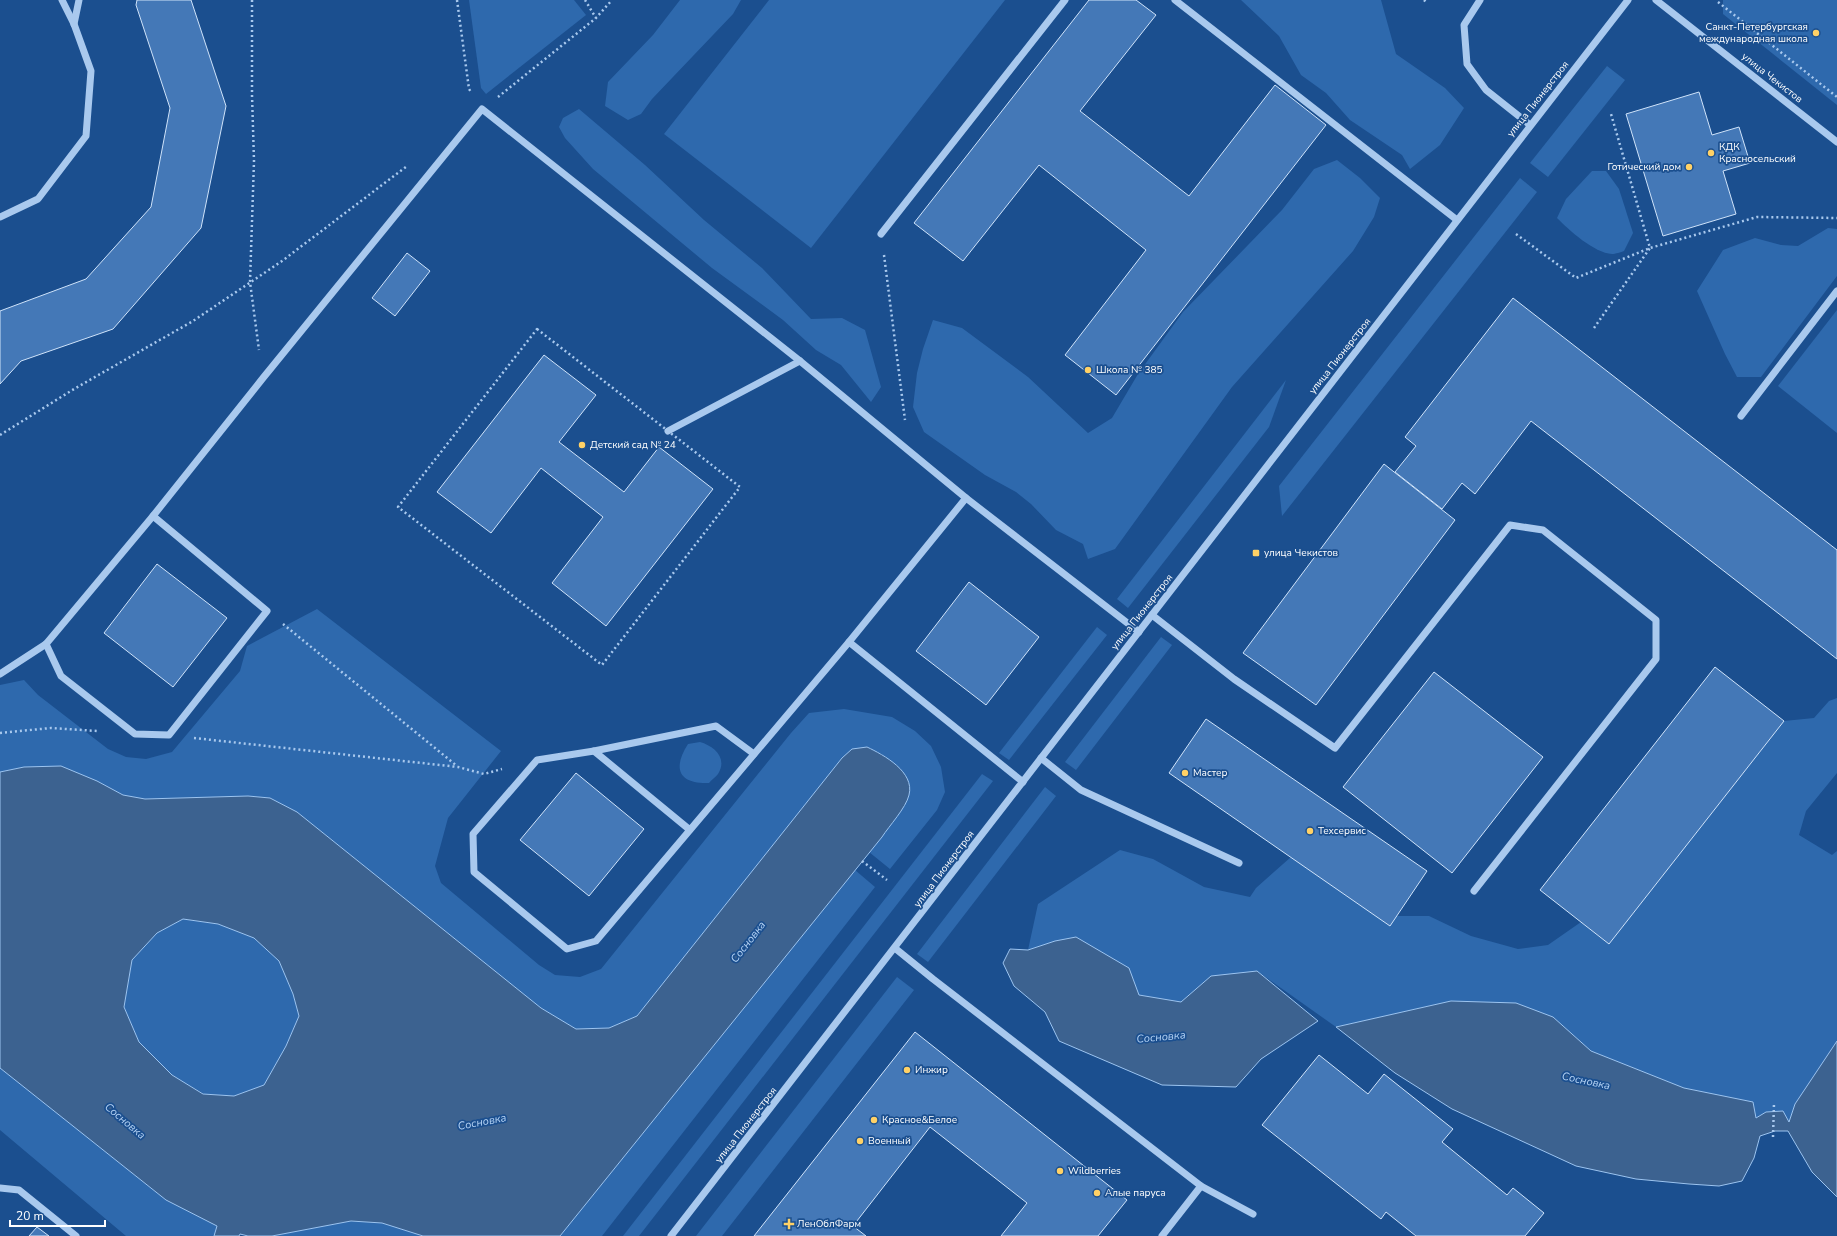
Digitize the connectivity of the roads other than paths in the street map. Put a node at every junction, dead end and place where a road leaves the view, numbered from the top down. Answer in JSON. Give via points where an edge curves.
{"nodes":[{"id":1,"x":62,"y":0,"type":"edge"},
{"id":2,"x":79,"y":0,"type":"edge"},
{"id":3,"x":1065,"y":0,"type":"edge"},
{"id":4,"x":1175,"y":0,"type":"edge"},
{"id":5,"x":1480,"y":0,"type":"edge"},
{"id":6,"x":1628,"y":0,"type":"edge"},
{"id":7,"x":1656,"y":0,"type":"edge"},
{"id":8,"x":74,"y":24,"type":"junction"},
{"id":9,"x":1530,"y":125,"type":"junction"},
{"id":10,"x":1837,"y":142,"type":"edge"},
{"id":11,"x":0,"y":217,"type":"edge"},
{"id":12,"x":1457,"y":220,"type":"junction"},
{"id":13,"x":881,"y":234,"type":"road end"},
{"id":14,"x":1837,"y":290,"type":"edge"},
{"id":15,"x":800,"y":362,"type":"junction"},
{"id":16,"x":1741,"y":416,"type":"dead end"},
{"id":17,"x":668,"y":431,"type":"road end"},
{"id":18,"x":966,"y":498,"type":"junction"},
{"id":19,"x":153,"y":516,"type":"junction"},
{"id":20,"x":1152,"y":615,"type":"junction"},
{"id":21,"x":1138,"y":632,"type":"junction"},
{"id":22,"x":849,"y":642,"type":"junction"},
{"id":23,"x":46,"y":644,"type":"junction"},
{"id":24,"x":0,"y":674,"type":"edge"},
{"id":25,"x":594,"y":751,"type":"junction"},
{"id":26,"x":754,"y":754,"type":"junction"},
{"id":27,"x":1041,"y":758,"type":"junction"},
{"id":28,"x":1022,"y":782,"type":"junction"},
{"id":29,"x":690,"y":830,"type":"junction"},
{"id":30,"x":1239,"y":863,"type":"dead end"},
{"id":31,"x":1474,"y":891,"type":"dead end"},
{"id":32,"x":896,"y":949,"type":"junction"},
{"id":33,"x":1201,"y":1186,"type":"junction"},
{"id":34,"x":0,"y":1188,"type":"edge"},
{"id":35,"x":1253,"y":1214,"type":"dead end"},
{"id":36,"x":76,"y":1236,"type":"edge"},
{"id":37,"x":671,"y":1236,"type":"edge"},
{"id":38,"x":1162,"y":1236,"type":"edge"}],
"edges":[{"from":1,"to":8,"type":"street"},
{"from":2,"to":8,"type":"street"},
{"from":3,"to":13,"type":"street"},
{"from":4,"to":12,"type":"street"},
{"from":5,"to":9,"type":"street","via":[[1464,25],[1467,64],[1486,90]]},
{"from":6,"to":9,"type":"street","name":"улица Пионерстроя"},
{"from":7,"to":10,"type":"street","name":"улица Чекистов"},
{"from":8,"to":11,"type":"street","via":[[91,71],[86,136],[38,198]]},
{"from":9,"to":12,"type":"street","name":"улица Пионерстроя"},
{"from":12,"to":20,"type":"street","name":"улица Пионерстроя"},
{"from":14,"to":16,"type":"street"},
{"from":15,"to":17,"type":"street"},
{"from":15,"to":18,"type":"street"},
{"from":15,"to":19,"type":"street","via":[[482,109]]},
{"from":18,"to":21,"type":"street"},
{"from":18,"to":22,"type":"street"},
{"from":19,"to":23,"type":"street"},
{"from":19,"to":23,"type":"street","via":[[267,611],[169,735],[135,734],[60,676]]},
{"from":20,"to":21,"type":"street","name":"улица Пионерстроя"},
{"from":20,"to":31,"type":"street","via":[[1234,679],[1334,748],[1510,525],[1543,530],[1656,620],[1656,658]]},
{"from":21,"to":27,"type":"street","name":"улица Пионерстроя"},
{"from":22,"to":26,"type":"street"},
{"from":22,"to":28,"type":"street"},
{"from":23,"to":24,"type":"street"},
{"from":25,"to":26,"type":"street","via":[[716,726]]},
{"from":25,"to":29,"type":"street"},
{"from":25,"to":29,"type":"street","via":[[538,760],[473,834],[474,872],[567,949],[596,941]]},
{"from":26,"to":29,"type":"street"},
{"from":27,"to":28,"type":"street","name":"улица Пионерстроя"},
{"from":27,"to":30,"type":"street","via":[[1081,790]]},
{"from":28,"to":32,"type":"street","name":"улица Пионерстроя"},
{"from":32,"to":33,"type":"street"},
{"from":32,"to":37,"type":"street","name":"улица Пионерстроя"},
{"from":33,"to":35,"type":"street"},
{"from":33,"to":38,"type":"street"},
{"from":34,"to":36,"type":"street","via":[[19,1190]]}]}
